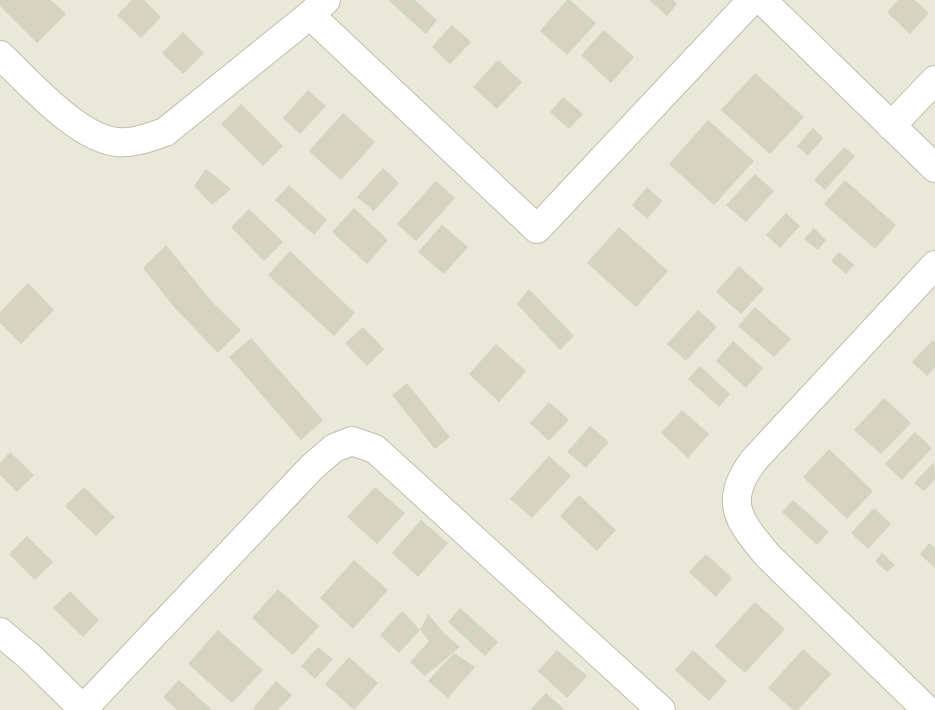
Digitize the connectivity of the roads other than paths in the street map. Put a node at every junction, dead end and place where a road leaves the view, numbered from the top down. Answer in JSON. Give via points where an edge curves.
{"nodes":[{"id":1,"x":752,"y":0,"type":"edge"},
{"id":2,"x":762,"y":0,"type":"edge"},
{"id":3,"x":318,"y":8,"type":"edge"},
{"id":4,"x":0,"y":55,"type":"edge"},
{"id":5,"x":935,"y":80,"type":"edge"},
{"id":6,"x":891,"y":125,"type":"junction"},
{"id":7,"x":935,"y":168,"type":"edge"},
{"id":8,"x":935,"y":265,"type":"edge"},
{"id":9,"x":0,"y":632,"type":"edge"},
{"id":10,"x":83,"y":710,"type":"edge"},
{"id":11,"x":661,"y":710,"type":"edge"},
{"id":12,"x":927,"y":710,"type":"edge"}],
"edges":[{"from":1,"to":3,"type":"street","via":[[537,229]]},
{"from":2,"to":6,"type":"street"},
{"from":3,"to":4,"type":"street","via":[[165,132],[137,140],[103,139],[78,127]]},
{"from":5,"to":6,"type":"street"},
{"from":6,"to":7,"type":"street"},
{"from":8,"to":12,"type":"street","via":[[754,460],[741,477],[737,498],[738,514],[746,529],[768,556]]},
{"from":9,"to":10,"type":"street"},
{"from":10,"to":11,"type":"street","via":[[312,467],[352,440],[375,449]]}]}
